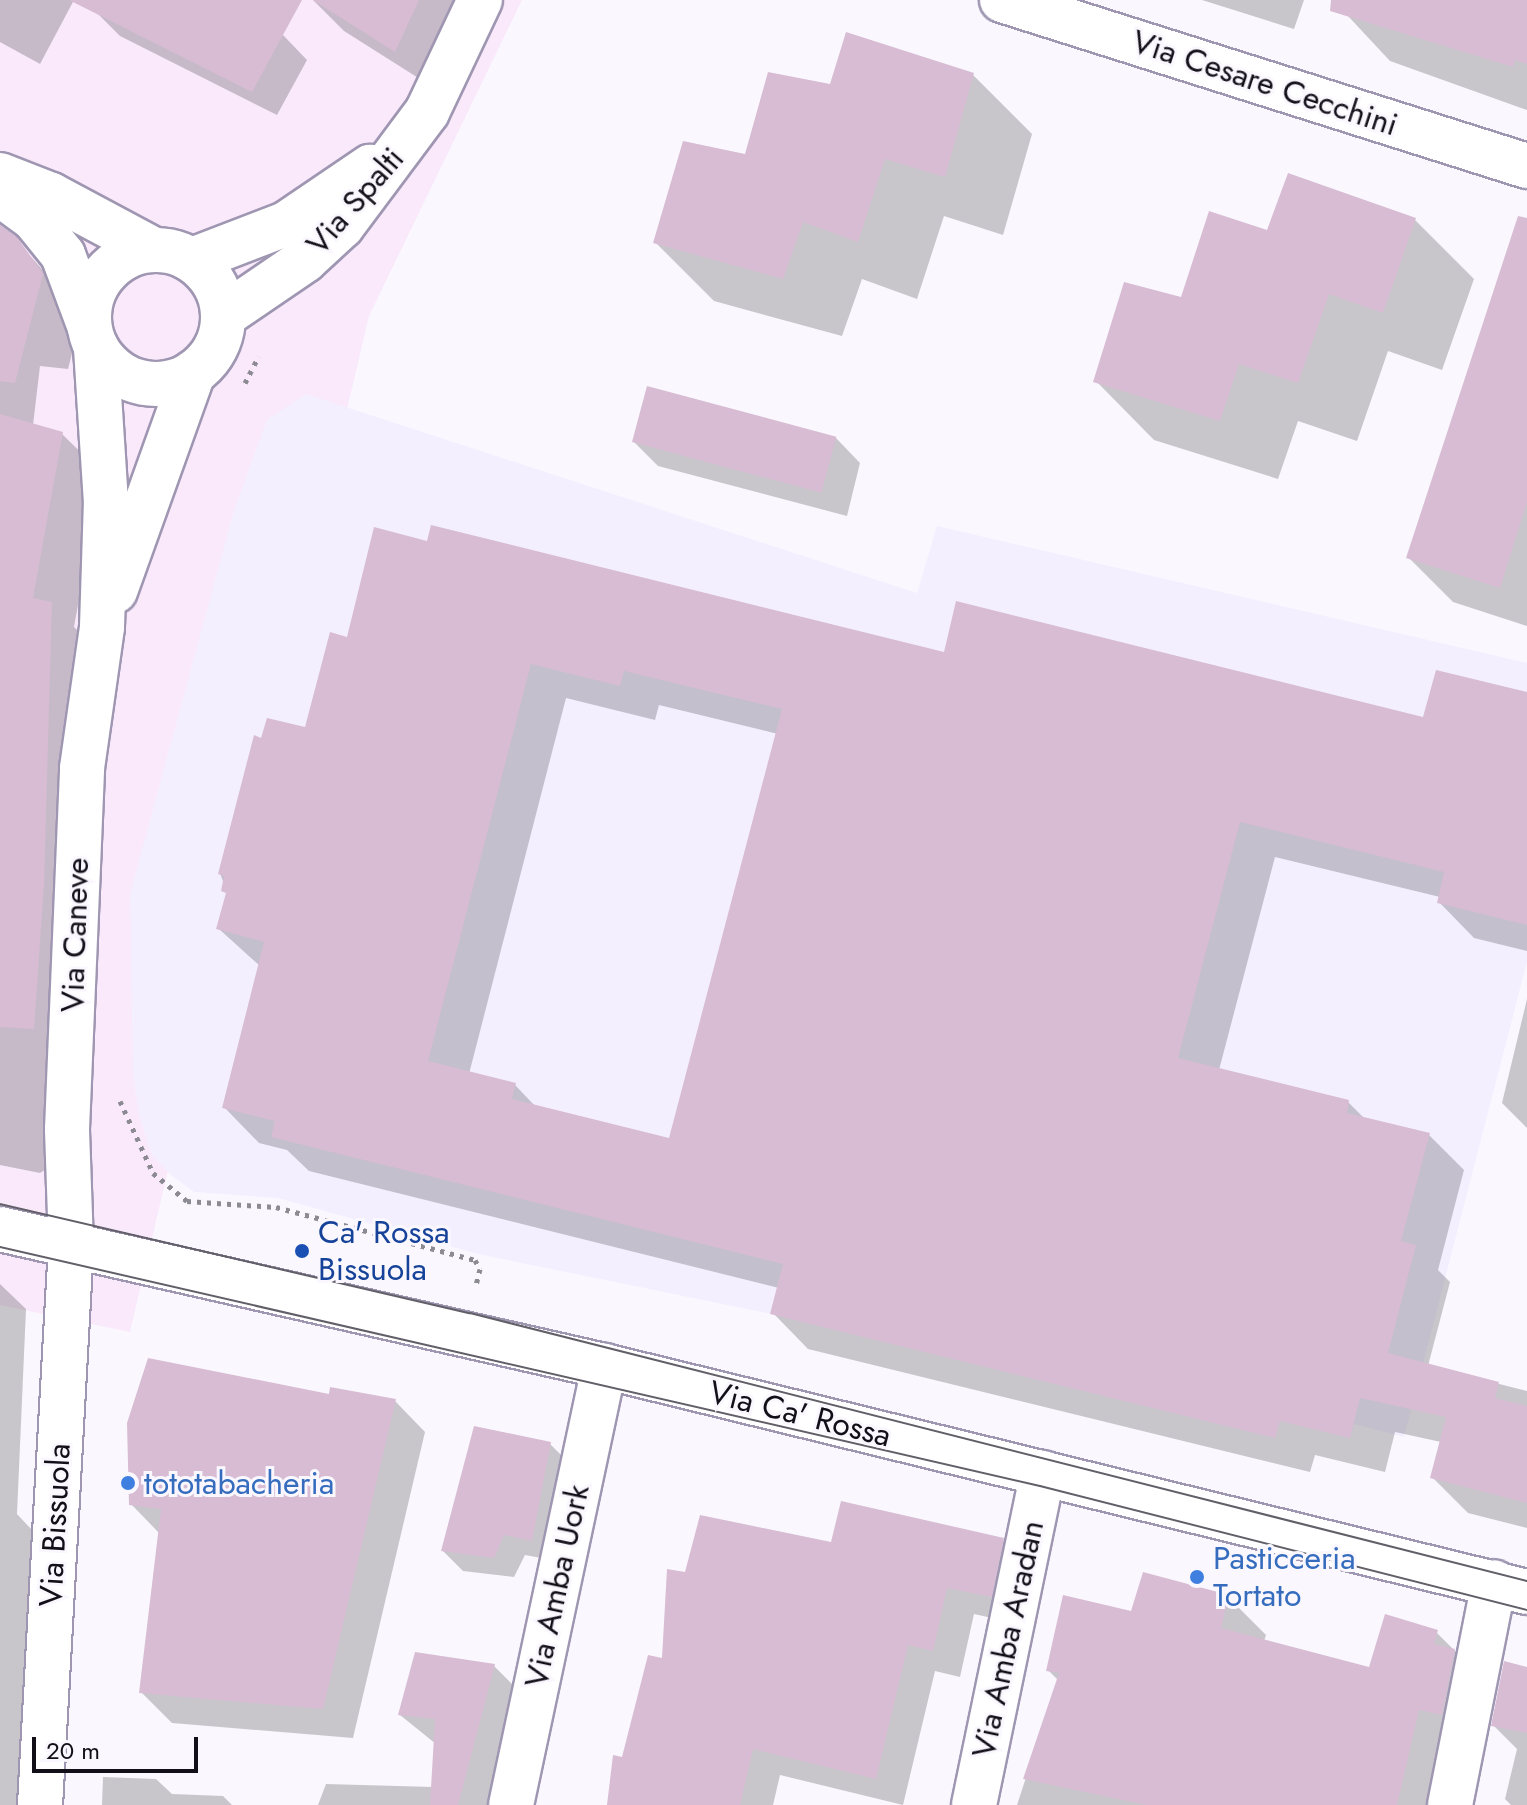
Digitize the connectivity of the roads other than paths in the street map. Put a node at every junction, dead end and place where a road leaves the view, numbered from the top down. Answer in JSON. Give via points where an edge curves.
{"nodes":[{"id":1,"x":480,"y":0,"type":"edge"},
{"id":2,"x":1002,"y":0,"type":"edge"},
{"id":3,"x":408,"y":140,"type":"junction"},
{"id":4,"x":1527,"y":166,"type":"edge"},
{"id":5,"x":0,"y":175,"type":"edge"},
{"id":6,"x":0,"y":194,"type":"edge"},
{"id":7,"x":172,"y":254,"type":"junction"},
{"id":8,"x":223,"y":316,"type":"junction"},
{"id":9,"x":92,"y":336,"type":"junction"},
{"id":10,"x":193,"y":373,"type":"junction"},
{"id":11,"x":102,"y":627,"type":"junction"},
{"id":12,"x":0,"y":1229,"type":"edge"},
{"id":13,"x":71,"y":1245,"type":"junction"},
{"id":14,"x":604,"y":1366,"type":"junction"},
{"id":15,"x":1043,"y":1473,"type":"junction"},
{"id":16,"x":1510,"y":1587,"type":"edge"},
{"id":17,"x":40,"y":1805,"type":"edge"},
{"id":18,"x":511,"y":1805,"type":"edge"},
{"id":19,"x":974,"y":1805,"type":"edge"},
{"id":20,"x":1450,"y":1805,"type":"edge"}],
"edges":[{"from":1,"to":3,"type":"street","name":"Via Spalti","via":[[449,70]]},
{"from":2,"to":4,"type":"street","name":"Via Cesare Cecchini"},
{"from":3,"to":7,"type":"street","name":"Via Spalti","via":[[286,224]]},
{"from":3,"to":8,"type":"street","name":"Via Spalti","via":[[342,226],[305,260]]},
{"from":5,"to":7,"type":"street"},
{"from":6,"to":9,"type":"street","name":"Via Caneve","via":[[34,219],[63,255]]},
{"from":7,"to":8,"type":"street","via":[[208,273]]},
{"from":7,"to":9,"type":"street","via":[[113,264],[95,292]]},
{"from":8,"to":10,"type":"street","via":[[221,338]]},
{"from":9,"to":10,"type":"street","via":[[109,365],[149,384]]},
{"from":9,"to":11,"type":"street","name":"Via Caneve","via":[[106,489]]},
{"from":10,"to":11,"type":"street","name":"Via Caneve"},
{"from":11,"to":13,"type":"street","name":"Via Caneve","via":[[82,768],[67,1129]]},
{"from":12,"to":13,"type":"street","name":"Via Ca' Rossa"},
{"from":13,"to":14,"type":"street","name":"Via Ca' Rossa"},
{"from":13,"to":17,"type":"street","name":"Via Bissuola"},
{"from":14,"to":15,"type":"street","name":"Via Ca' Rossa"},
{"from":14,"to":18,"type":"street","name":"Via Amba Uork"},
{"from":15,"to":16,"type":"street","name":"Via Ca' Rossa"},
{"from":15,"to":19,"type":"street","name":"Via Amba Aradan"},
{"from":16,"to":20,"type":"street"}]}
